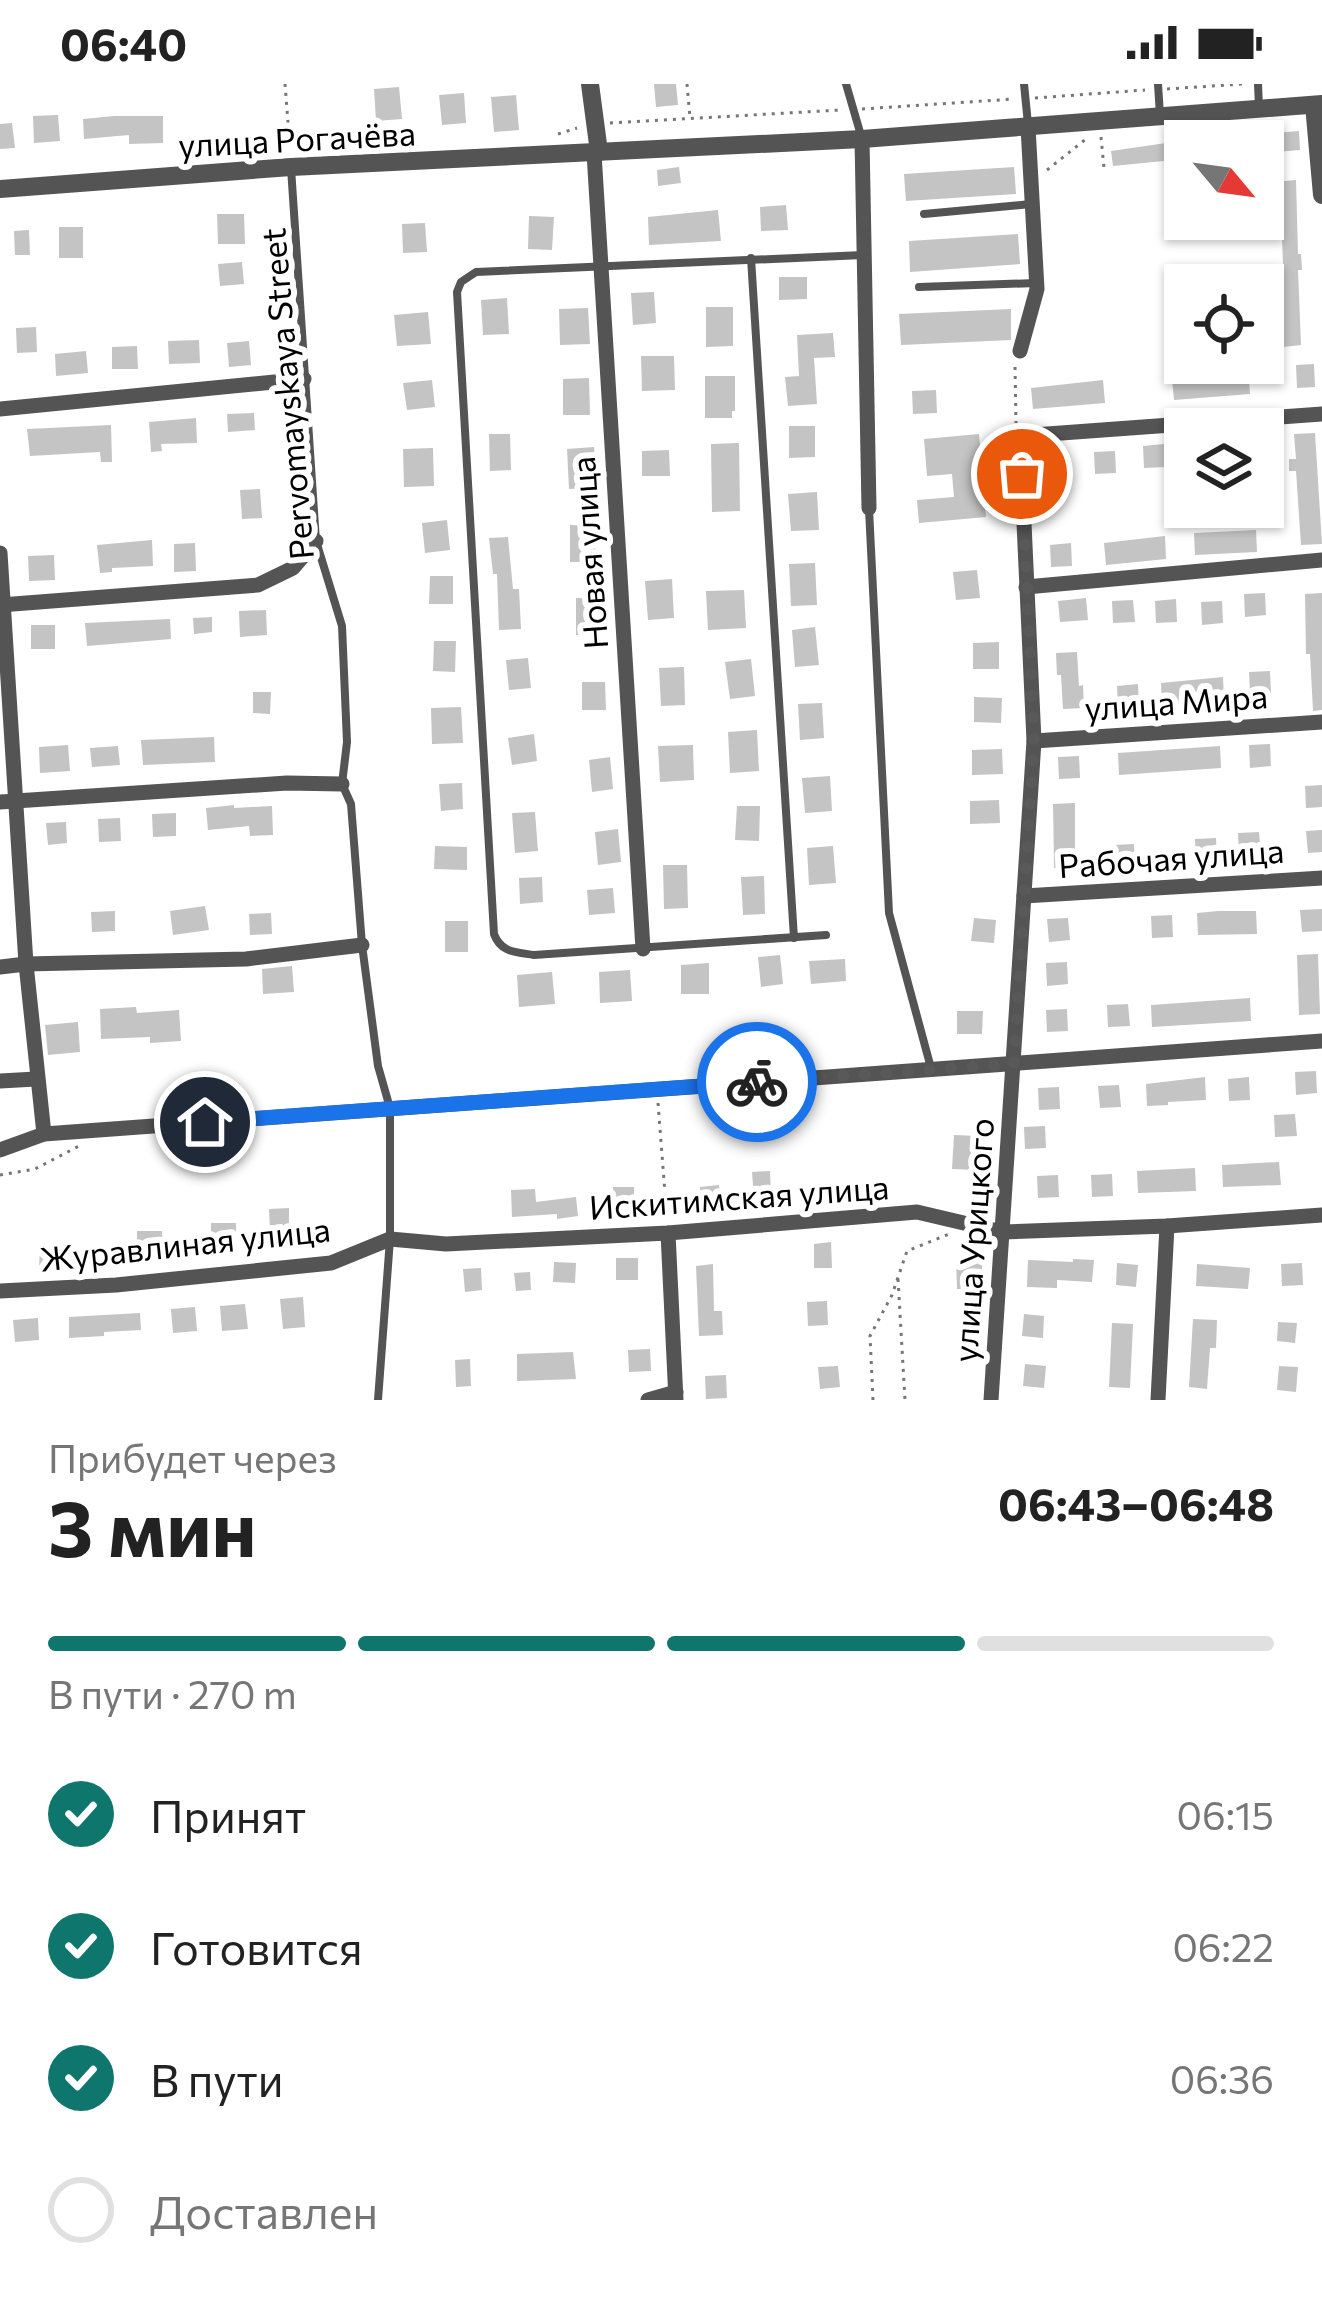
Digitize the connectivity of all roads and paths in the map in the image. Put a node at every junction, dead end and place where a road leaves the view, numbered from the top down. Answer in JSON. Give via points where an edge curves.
{"nodes":[{"id":1,"x":285,"y":84,"type":"edge"},
{"id":2,"x":590,"y":84,"type":"edge"},
{"id":3,"x":687,"y":84,"type":"edge"},
{"id":4,"x":846,"y":84,"type":"edge"},
{"id":5,"x":1024,"y":84,"type":"edge"},
{"id":6,"x":1243,"y":84,"type":"edge"},
{"id":7,"x":1258,"y":84,"type":"edge"},
{"id":8,"x":1159,"y":87,"type":"edge"},
{"id":9,"x":1025,"y":98,"type":"junction"},
{"id":10,"x":1318,"y":104,"type":"edge"},
{"id":11,"x":1259,"y":109,"type":"junction"},
{"id":12,"x":854,"y":110,"type":"junction"},
{"id":13,"x":1160,"y":116,"type":"junction"},
{"id":14,"x":690,"y":118,"type":"junction"},
{"id":15,"x":595,"y":124,"type":"junction"},
{"id":16,"x":1028,"y":127,"type":"junction"},
{"id":17,"x":558,"y":134,"type":"dead end"},
{"id":18,"x":862,"y":140,"type":"junction"},
{"id":19,"x":596,"y":152,"type":"junction"},
{"id":20,"x":291,"y":167,"type":"junction"},
{"id":21,"x":1104,"y":168,"type":"dead end"},
{"id":22,"x":1031,"y":182,"type":"junction"},
{"id":23,"x":0,"y":189,"type":"edge"},
{"id":24,"x":1322,"y":194,"type":"edge"},
{"id":25,"x":1033,"y":204,"type":"junction"},
{"id":26,"x":924,"y":214,"type":"dead end"},
{"id":27,"x":863,"y":255,"type":"junction"},
{"id":28,"x":751,"y":258,"type":"junction"},
{"id":29,"x":600,"y":267,"type":"junction"},
{"id":30,"x":1037,"y":283,"type":"junction"},
{"id":31,"x":919,"y":286,"type":"dead end"},
{"id":32,"x":1020,"y":351,"type":"joint"},
{"id":33,"x":304,"y":379,"type":"junction"},
{"id":34,"x":0,"y":409,"type":"edge"},
{"id":35,"x":1322,"y":415,"type":"edge"},
{"id":36,"x":1020,"y":436,"type":"junction"},
{"id":37,"x":869,"y":508,"type":"joint"},
{"id":38,"x":316,"y":541,"type":"junction"},
{"id":39,"x":0,"y":553,"type":"edge"},
{"id":40,"x":1322,"y":560,"type":"edge"},
{"id":41,"x":1026,"y":587,"type":"junction"},
{"id":42,"x":2,"y":605,"type":"edge"},
{"id":43,"x":1322,"y":722,"type":"edge"},
{"id":44,"x":1034,"y":741,"type":"junction"},
{"id":45,"x":342,"y":784,"type":"junction"},
{"id":46,"x":8,"y":802,"type":"edge"},
{"id":47,"x":1322,"y":878,"type":"edge"},
{"id":48,"x":1024,"y":896,"type":"junction"},
{"id":49,"x":826,"y":935,"type":"dead end"},
{"id":50,"x":794,"y":938,"type":"junction"},
{"id":51,"x":362,"y":945,"type":"junction"},
{"id":52,"x":643,"y":949,"type":"junction"},
{"id":53,"x":26,"y":964,"type":"junction"},
{"id":54,"x":0,"y":968,"type":"edge"},
{"id":55,"x":1322,"y":1041,"type":"edge"},
{"id":56,"x":1014,"y":1064,"type":"junction"},
{"id":57,"x":931,"y":1068,"type":"junction"},
{"id":58,"x":36,"y":1079,"type":"junction"},
{"id":59,"x":0,"y":1081,"type":"edge"},
{"id":60,"x":657,"y":1089,"type":"junction"},
{"id":61,"x":390,"y":1108,"type":"junction"},
{"id":62,"x":44,"y":1134,"type":"junction"},
{"id":63,"x":78,"y":1147,"type":"dead end"},
{"id":64,"x":0,"y":1150,"type":"edge"},
{"id":65,"x":0,"y":1175,"type":"edge"},
{"id":66,"x":1322,"y":1214,"type":"edge"},
{"id":67,"x":1167,"y":1226,"type":"junction"},
{"id":68,"x":1002,"y":1232,"type":"junction"},
{"id":69,"x":668,"y":1233,"type":"junction"},
{"id":70,"x":951,"y":1233,"type":"dead end"},
{"id":71,"x":390,"y":1240,"type":"junction"},
{"id":72,"x":446,"y":1244,"type":"joint"},
{"id":73,"x":898,"y":1277,"type":"junction"},
{"id":74,"x":0,"y":1291,"type":"edge"},
{"id":75,"x":676,"y":1396,"type":"edge"},
{"id":76,"x":378,"y":1400,"type":"edge"},
{"id":77,"x":648,"y":1400,"type":"edge"},
{"id":78,"x":873,"y":1400,"type":"edge"},
{"id":79,"x":905,"y":1400,"type":"edge"},
{"id":80,"x":991,"y":1400,"type":"edge"},
{"id":81,"x":1158,"y":1400,"type":"edge"}],
"edges":[{"from":1,"to":20,"type":"path"},
{"from":2,"to":15,"type":"street"},
{"from":3,"to":14,"type":"path"},
{"from":4,"to":12,"type":"lane"},
{"from":5,"to":9,"type":"lane"},
{"from":6,"to":8,"type":"path"},
{"from":7,"to":11,"type":"lane"},
{"from":8,"to":9,"type":"path"},
{"from":8,"to":13,"type":"lane"},
{"from":9,"to":12,"type":"path"},
{"from":9,"to":16,"type":"lane"},
{"from":10,"to":11,"type":"street","name":"улица Рогачёва"},
{"from":10,"to":24,"type":"street"},
{"from":11,"to":13,"type":"street","name":"улица Рогачёва"},
{"from":12,"to":14,"type":"path"},
{"from":12,"to":18,"type":"lane"},
{"from":13,"to":16,"type":"street","name":"улица Рогачёва"},
{"from":14,"to":15,"type":"path"},
{"from":15,"to":17,"type":"path"},
{"from":15,"to":19,"type":"street"},
{"from":16,"to":18,"type":"street","name":"улица Рогачёва"},
{"from":16,"to":22,"type":"street"},
{"from":18,"to":19,"type":"street","name":"улица Рогачёва"},
{"from":18,"to":27,"type":"street"},
{"from":19,"to":20,"type":"street","name":"улица Рогачёва"},
{"from":19,"to":29,"type":"street","name":"Новая улица"},
{"from":20,"to":23,"type":"street","name":"улица Рогачёва"},
{"from":20,"to":33,"type":"lane","name":"Pervomayskaya Street"},
{"from":21,"to":22,"type":"path","via":[[1101,137],[1089,137]]},
{"from":22,"to":25,"type":"street"},
{"from":25,"to":26,"type":"lane"},
{"from":25,"to":30,"type":"street"},
{"from":27,"to":28,"type":"lane"},
{"from":27,"to":37,"type":"street"},
{"from":28,"to":29,"type":"lane"},
{"from":28,"to":50,"type":"lane"},
{"from":29,"to":52,"type":"street","name":"Новая улица"},
{"from":29,"to":52,"type":"lane","via":[[476,272],[457,292],[494,934],[508,951],[534,955]]},
{"from":30,"to":31,"type":"lane"},
{"from":30,"to":32,"type":"street"},
{"from":32,"to":36,"type":"path"},
{"from":33,"to":34,"type":"street"},
{"from":33,"to":38,"type":"lane","name":"Pervomayskaya Street"},
{"from":35,"to":36,"type":"street"},
{"from":36,"to":41,"type":"street","name":"улица Урицкого"},
{"from":37,"to":57,"type":"lane","via":[[889,914]]},
{"from":38,"to":42,"type":"street","via":[[293,568],[257,585]]},
{"from":38,"to":45,"type":"lane","name":"Pervomayskaya Street","via":[[341,626]]},
{"from":39,"to":42,"type":"street"},
{"from":40,"to":41,"type":"street"},
{"from":41,"to":44,"type":"street","name":"улица Урицкого"},
{"from":42,"to":46,"type":"street"},
{"from":43,"to":44,"type":"street","name":"улица Мира"},
{"from":44,"to":48,"type":"street","name":"улица Урицкого"},
{"from":45,"to":46,"type":"street"},
{"from":45,"to":51,"type":"lane","name":"Pervomayskaya Street","via":[[351,804]]},
{"from":46,"to":53,"type":"street"},
{"from":47,"to":48,"type":"street","name":"Рабочая улица"},
{"from":48,"to":56,"type":"street","name":"улица Урицкого"},
{"from":49,"to":50,"type":"lane"},
{"from":50,"to":52,"type":"lane"},
{"from":51,"to":53,"type":"street","via":[[246,959]]},
{"from":51,"to":61,"type":"lane","name":"Pervomayskaya Street"},
{"from":53,"to":54,"type":"street"},
{"from":53,"to":58,"type":"street"},
{"from":55,"to":56,"type":"street"},
{"from":56,"to":57,"type":"street"},
{"from":56,"to":68,"type":"street","name":"улица Урицкого"},
{"from":57,"to":60,"type":"street"},
{"from":58,"to":59,"type":"street"},
{"from":58,"to":62,"type":"street"},
{"from":60,"to":61,"type":"street"},
{"from":60,"to":69,"type":"path"},
{"from":61,"to":62,"type":"street"},
{"from":61,"to":71,"type":"lane","name":"Pervomayskaya Street"},
{"from":62,"to":64,"type":"street"},
{"from":63,"to":65,"type":"path"},
{"from":66,"to":67,"type":"street","name":"Искитимская улица"},
{"from":67,"to":68,"type":"street","name":"Искитимская улица"},
{"from":67,"to":81,"type":"street"},
{"from":68,"to":69,"type":"street","name":"Искитимская улица","via":[[917,1212]]},
{"from":68,"to":80,"type":"street","name":"улица Урицкого"},
{"from":69,"to":72,"type":"street","name":"Искитимская улица"},
{"from":69,"to":75,"type":"street"},
{"from":70,"to":73,"type":"path","via":[[908,1251]]},
{"from":71,"to":72,"type":"street","name":"Журавлиная улица"},
{"from":71,"to":74,"type":"street","name":"Журавлиная улица","via":[[331,1263]]},
{"from":71,"to":76,"type":"lane","name":"Pervomayskaya Street"},
{"from":73,"to":78,"type":"path","via":[[870,1336]]},
{"from":73,"to":79,"type":"path"},
{"from":75,"to":77,"type":"street"}]}
